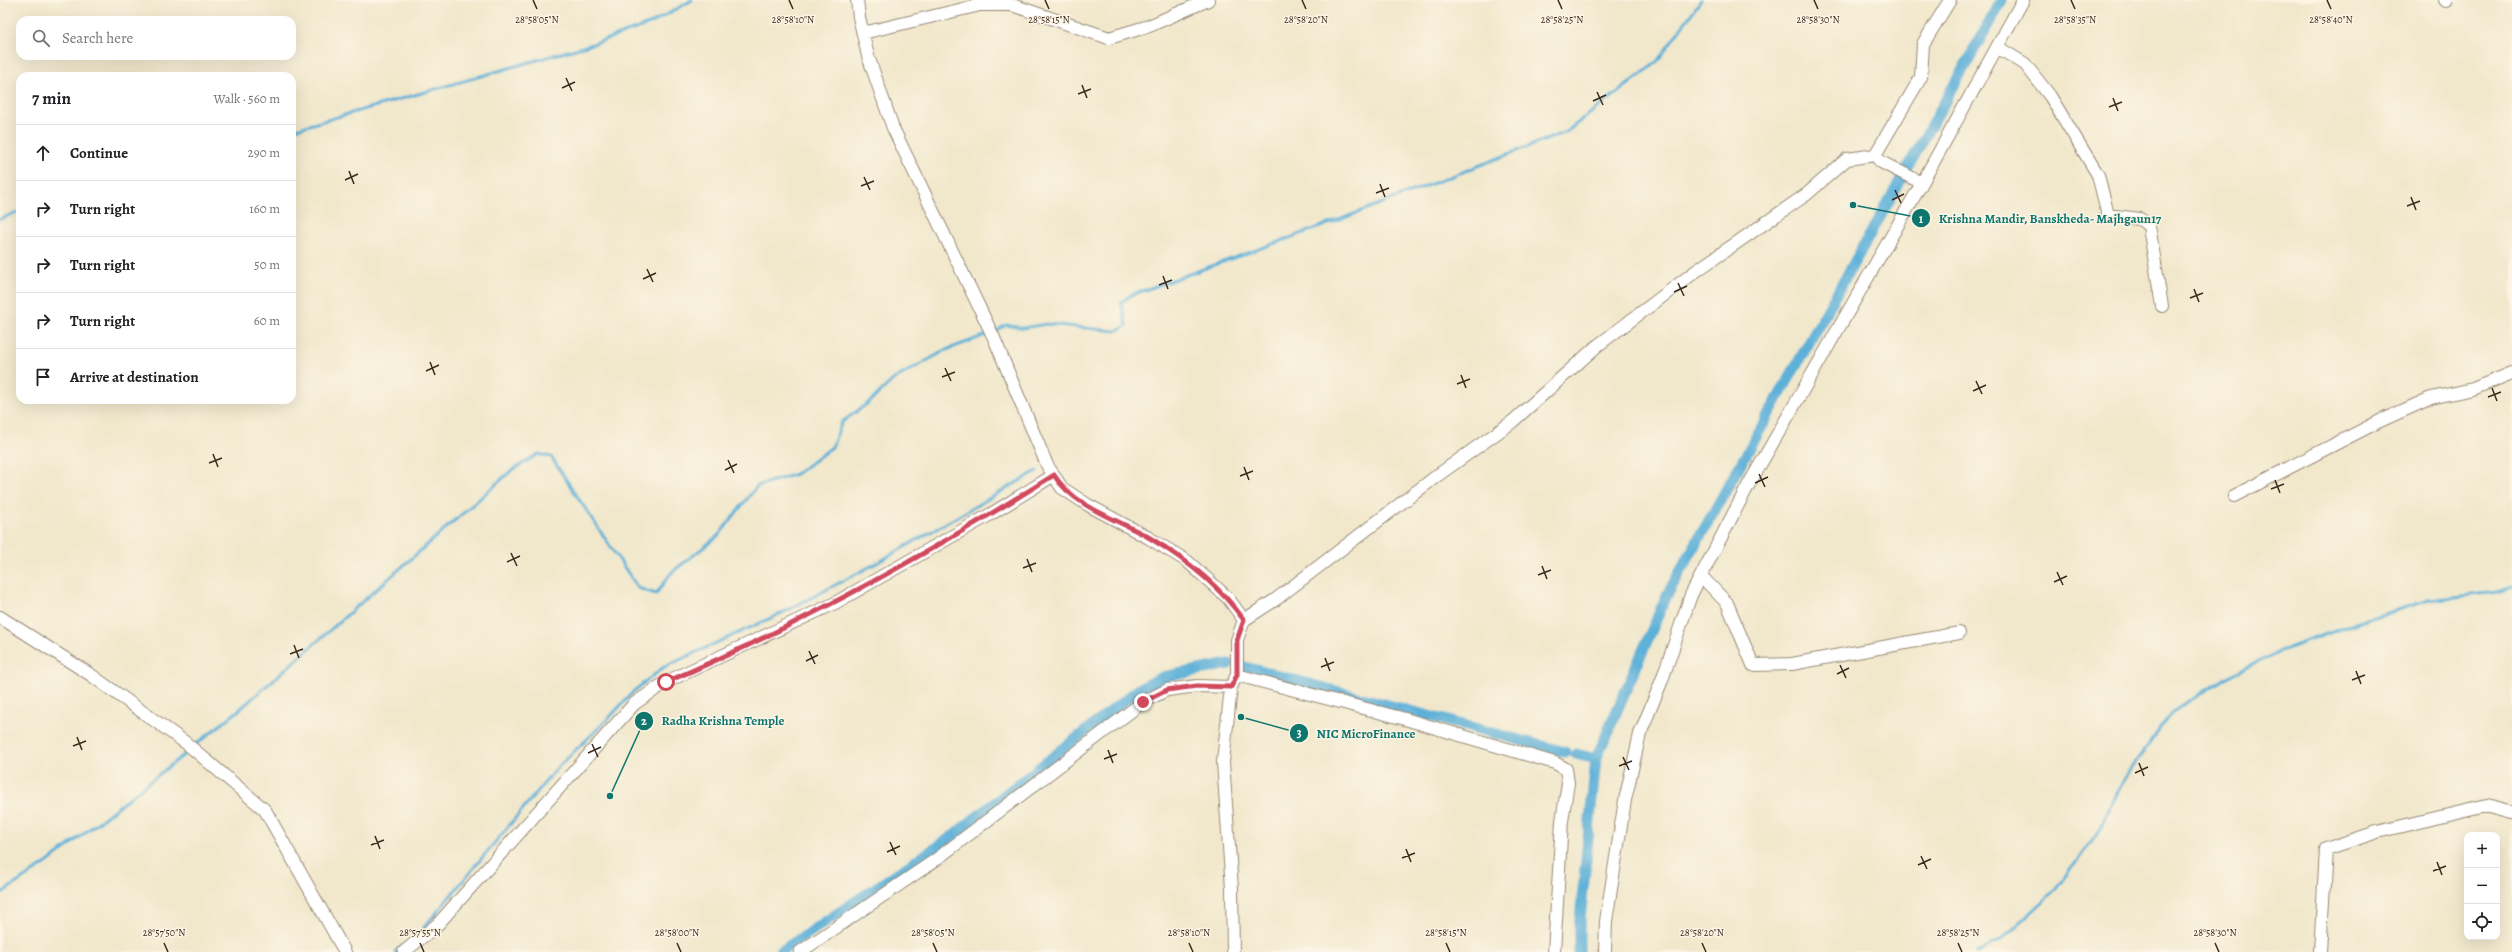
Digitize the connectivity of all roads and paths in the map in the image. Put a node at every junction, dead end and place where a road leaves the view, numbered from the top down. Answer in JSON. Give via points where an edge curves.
{"nodes":[{"id":1,"x":857,"y":0,"type":"edge"},
{"id":2,"x":1208,"y":0,"type":"edge"},
{"id":3,"x":1950,"y":0,"type":"edge"},
{"id":4,"x":2024,"y":0,"type":"edge"},
{"id":5,"x":863,"y":33,"type":"junction"},
{"id":6,"x":1997,"y":47,"type":"junction"},
{"id":7,"x":1880,"y":159,"type":"junction"},
{"id":8,"x":1922,"y":183,"type":"junction"},
{"id":9,"x":2162,"y":306,"type":"dead end"},
{"id":10,"x":2512,"y":373,"type":"edge"},
{"id":11,"x":1054,"y":475,"type":"junction"},
{"id":12,"x":2234,"y":496,"type":"dead end"},
{"id":13,"x":1701,"y":576,"type":"junction"},
{"id":14,"x":0,"y":617,"type":"edge"},
{"id":15,"x":1244,"y":620,"type":"junction"},
{"id":16,"x":1959,"y":633,"type":"dead end"},
{"id":17,"x":1237,"y":675,"type":"junction"},
{"id":18,"x":1231,"y":687,"type":"junction"},
{"id":19,"x":2512,"y":813,"type":"edge"},
{"id":20,"x":345,"y":952,"type":"edge"},
{"id":21,"x":404,"y":952,"type":"edge"},
{"id":22,"x":800,"y":952,"type":"edge"},
{"id":23,"x":1233,"y":952,"type":"edge"},
{"id":24,"x":1554,"y":952,"type":"edge"},
{"id":25,"x":1605,"y":952,"type":"edge"},
{"id":26,"x":2320,"y":952,"type":"edge"}],
"edges":[{"from":1,"to":5,"type":"street"},
{"from":2,"to":5,"type":"street","via":[[1149,26],[1109,38],[1012,5],[980,5]]},
{"from":3,"to":7,"type":"street","via":[[1924,44],[1921,77]]},
{"from":4,"to":6,"type":"street"},
{"from":5,"to":11,"type":"street","via":[[868,56],[893,128],[991,333],[1047,465]]},
{"from":6,"to":8,"type":"street"},
{"from":6,"to":9,"type":"street","via":[[2025,64],[2050,96],[2098,175],[2108,215],[2140,219],[2149,226]]},
{"from":7,"to":8,"type":"street"},
{"from":7,"to":15,"type":"street","via":[[1847,159],[1807,194],[1696,271],[1597,346],[1512,422],[1438,475],[1275,600]]},
{"from":8,"to":13,"type":"street","via":[[1753,477]]},
{"from":10,"to":12,"type":"street","via":[[2473,389],[2431,398]]},
{"from":11,"to":15,"type":"street","via":[[1062,488],[1088,505],[1187,561],[1228,598]]},
{"from":11,"to":21,"type":"street","via":[[835,603],[666,682],[634,704],[438,924]]},
{"from":13,"to":16,"type":"street","via":[[1727,603],[1753,665],[1792,664]]},
{"from":13,"to":25,"type":"street","via":[[1691,595],[1640,734],[1625,800],[1606,921]]},
{"from":14,"to":20,"type":"street","via":[[91,675],[197,751],[265,810]]},
{"from":15,"to":17,"type":"street","via":[[1237,640]]},
{"from":17,"to":18,"type":"street"},
{"from":17,"to":24,"type":"street","via":[[1405,719],[1555,763],[1566,770],[1568,783],[1562,821]]},
{"from":18,"to":22,"type":"street","via":[[1197,686],[1167,690],[1143,702],[934,861]]},
{"from":18,"to":23,"type":"street","via":[[1223,762],[1232,889]]},
{"from":19,"to":26,"type":"street","via":[[2486,806],[2377,832],[2326,849]]}]}
